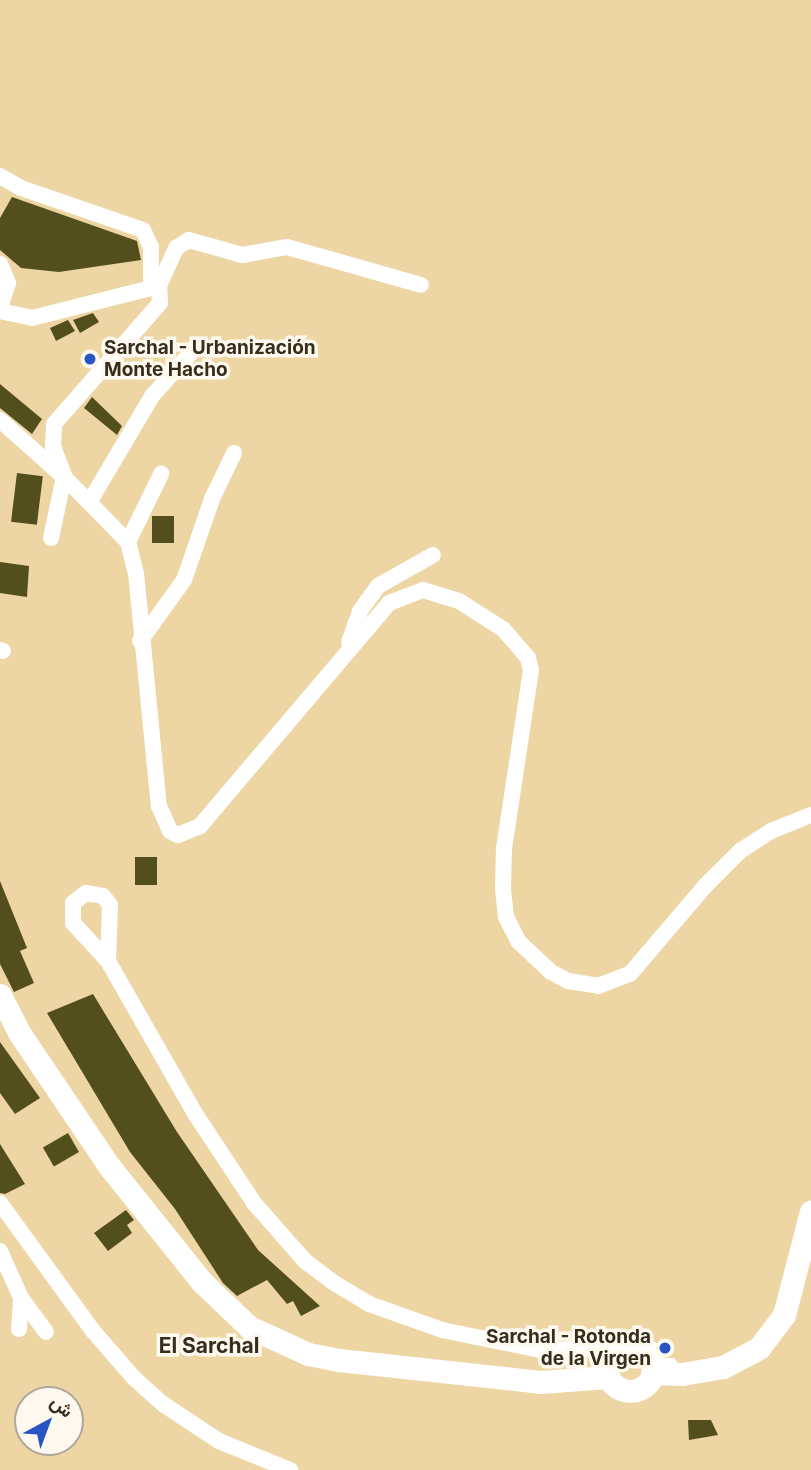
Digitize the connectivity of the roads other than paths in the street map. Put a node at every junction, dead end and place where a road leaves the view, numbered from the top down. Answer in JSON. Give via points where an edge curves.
{"nodes":[{"id":1,"x":0,"y":176,"type":"edge"},
{"id":2,"x":0,"y":264,"type":"edge"},
{"id":3,"x":155,"y":285,"type":"junction"},
{"id":4,"x":421,"y":285,"type":"dead end"},
{"id":5,"x":0,"y":310,"type":"edge"},
{"id":6,"x":198,"y":345,"type":"dead end"},
{"id":7,"x":0,"y":420,"type":"edge"},
{"id":8,"x":52,"y":430,"type":"junction"},
{"id":9,"x":27,"y":444,"type":"junction"},
{"id":10,"x":234,"y":453,"type":"dead end"},
{"id":11,"x":160,"y":474,"type":"dead end"},
{"id":12,"x":64,"y":477,"type":"junction"},
{"id":13,"x":90,"y":501,"type":"junction"},
{"id":14,"x":51,"y":538,"type":"dead end"},
{"id":15,"x":128,"y":542,"type":"junction"},
{"id":16,"x":433,"y":555,"type":"dead end"},
{"id":17,"x":140,"y":640,"type":"junction"},
{"id":18,"x":345,"y":654,"type":"junction"},
{"id":19,"x":811,"y":815,"type":"edge"},
{"id":20,"x":108,"y":961,"type":"dead end"},
{"id":21,"x":0,"y":995,"type":"edge"},
{"id":22,"x":0,"y":1203,"type":"edge"},
{"id":23,"x":811,"y":1211,"type":"edge"},
{"id":24,"x":0,"y":1251,"type":"edge"},
{"id":25,"x":21,"y":1298,"type":"junction"},
{"id":26,"x":19,"y":1329,"type":"dead end"},
{"id":27,"x":46,"y":1332,"type":"dead end"},
{"id":28,"x":606,"y":1362,"type":"junction"},
{"id":29,"x":661,"y":1370,"type":"junction"},
{"id":30,"x":290,"y":1470,"type":"edge"}],
"edges":[{"from":1,"to":3,"type":"street","via":[[21,188],[143,230],[151,247]]},
{"from":2,"to":5,"type":"street","via":[[8,283]]},
{"from":3,"to":4,"type":"street","via":[[176,248],[189,240],[242,255],[287,247]]},
{"from":3,"to":5,"type":"street","via":[[32,318]]},
{"from":3,"to":8,"type":"street","via":[[160,303],[71,401]]},
{"from":6,"to":13,"type":"street","via":[[152,396]]},
{"from":7,"to":9,"type":"street"},
{"from":8,"to":9,"type":"street","via":[[38,445]]},
{"from":8,"to":12,"type":"street"},
{"from":9,"to":12,"type":"street"},
{"from":10,"to":17,"type":"street","via":[[212,499],[184,580]]},
{"from":11,"to":15,"type":"street"},
{"from":12,"to":13,"type":"street"},
{"from":12,"to":14,"type":"street"},
{"from":13,"to":15,"type":"street"},
{"from":15,"to":17,"type":"street","via":[[136,573]]},
{"from":16,"to":18,"type":"street","via":[[378,586],[360,611]]},
{"from":17,"to":18,"type":"street","via":[[159,806],[164,824],[178,835],[200,825]]},
{"from":18,"to":19,"type":"street","via":[[389,603],[424,590],[459,601],[522,646],[531,670],[504,848],[506,917],[519,942],[536,960],[568,981],[598,986],[630,974],[740,851],[771,831]]},
{"from":20,"to":28,"type":"street","via":[[196,1115],[254,1203],[305,1261],[358,1298],[405,1319]]},
{"from":21,"to":28,"type":"main road","via":[[26,1044],[109,1166],[202,1282],[249,1326],[308,1354],[498,1380]]},
{"from":22,"to":30,"type":"street","via":[[93,1331],[134,1378],[163,1404],[219,1441]]},
{"from":23,"to":29,"type":"main road","via":[[791,1295],[774,1333],[742,1360]]},
{"from":24,"to":25,"type":"street"},
{"from":25,"to":26,"type":"street"},
{"from":25,"to":27,"type":"street"},
{"from":28,"to":29,"type":"main road","via":[[639,1345]]},
{"from":28,"to":29,"type":"main road","via":[[619,1388],[634,1390]]}]}
